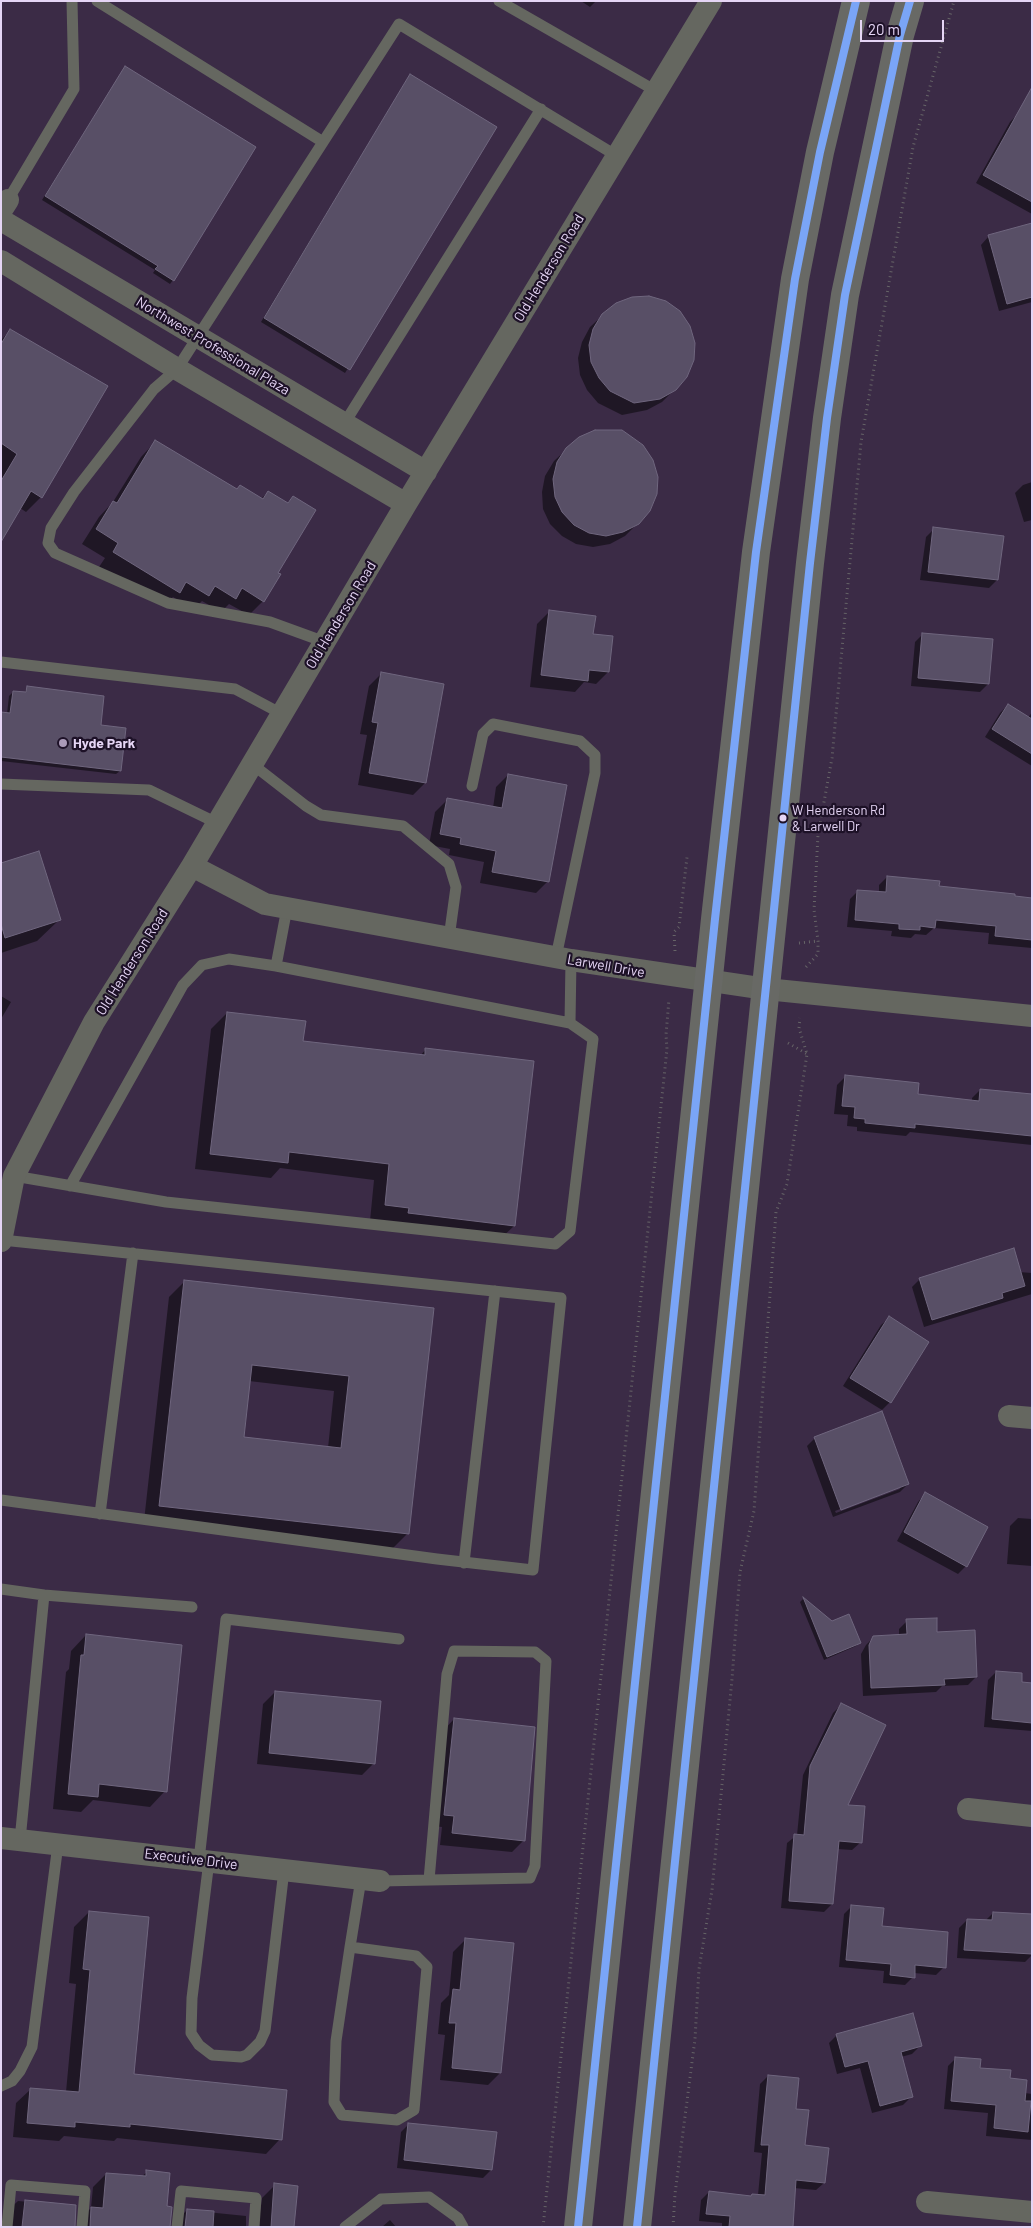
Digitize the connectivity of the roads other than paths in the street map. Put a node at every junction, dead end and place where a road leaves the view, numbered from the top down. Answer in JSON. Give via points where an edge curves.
{"nodes":[{"id":1,"x":72,"y":1,"type":"edge"},
{"id":2,"x":97,"y":1,"type":"edge"},
{"id":3,"x":498,"y":1,"type":"edge"},
{"id":4,"x":711,"y":1,"type":"edge"},
{"id":5,"x":856,"y":1,"type":"edge"},
{"id":6,"x":910,"y":1,"type":"edge"},
{"id":7,"x":656,"y":91,"type":"junction"},
{"id":8,"x":541,"y":110,"type":"junction"},
{"id":9,"x":323,"y":142,"type":"junction"},
{"id":10,"x":617,"y":156,"type":"junction"},
{"id":11,"x":3,"y":210,"type":"edge"},
{"id":12,"x":1,"y":261,"type":"edge"},
{"id":13,"x":198,"y":337,"type":"junction"},
{"id":14,"x":177,"y":370,"type":"junction"},
{"id":15,"x":344,"y":424,"type":"junction"},
{"id":16,"x":426,"y":472,"type":"junction"},
{"id":17,"x":406,"y":504,"type":"junction"},
{"id":18,"x":325,"y":642,"type":"junction"},
{"id":19,"x":1,"y":662,"type":"edge"},
{"id":20,"x":282,"y":714,"type":"junction"},
{"id":21,"x":252,"y":764,"type":"junction"},
{"id":22,"x":1,"y":784,"type":"edge"},
{"id":23,"x":472,"y":786,"type":"dead end"},
{"id":24,"x":217,"y":823,"type":"junction"},
{"id":25,"x":192,"y":866,"type":"junction"},
{"id":26,"x":287,"y":908,"type":"junction"},
{"id":27,"x":449,"y":938,"type":"junction"},
{"id":28,"x":564,"y":959,"type":"junction"},
{"id":29,"x":276,"y":966,"type":"junction"},
{"id":30,"x":708,"y":982,"type":"junction"},
{"id":31,"x":766,"y":989,"type":"junction"},
{"id":32,"x":1032,"y":1016,"type":"edge"},
{"id":33,"x":570,"y":1023,"type":"junction"},
{"id":34,"x":8,"y":1173,"type":"edge"},
{"id":35,"x":70,"y":1186,"type":"junction"},
{"id":36,"x":1,"y":1241,"type":"edge"},
{"id":37,"x":133,"y":1253,"type":"junction"},
{"id":38,"x":495,"y":1291,"type":"junction"},
{"id":39,"x":1009,"y":1416,"type":"dead end"},
{"id":40,"x":1032,"y":1418,"type":"edge"},
{"id":41,"x":1,"y":1500,"type":"edge"},
{"id":42,"x":100,"y":1514,"type":"junction"},
{"id":43,"x":464,"y":1563,"type":"junction"},
{"id":44,"x":1,"y":1589,"type":"edge"},
{"id":45,"x":44,"y":1595,"type":"junction"},
{"id":46,"x":192,"y":1607,"type":"dead end"},
{"id":47,"x":399,"y":1638,"type":"dead end"},
{"id":48,"x":968,"y":1809,"type":"dead end"},
{"id":49,"x":1032,"y":1816,"type":"edge"},
{"id":50,"x":10,"y":1839,"type":"edge"},
{"id":51,"x":58,"y":1844,"type":"junction"},
{"id":52,"x":204,"y":1861,"type":"junction"},
{"id":53,"x":284,"y":1870,"type":"junction"},
{"id":54,"x":371,"y":1880,"type":"junction"},
{"id":55,"x":429,"y":1880,"type":"junction"},
{"id":56,"x":350,"y":1947,"type":"junction"},
{"id":57,"x":1,"y":2086,"type":"edge"},
{"id":58,"x":927,"y":2202,"type":"dead end"},
{"id":59,"x":1032,"y":2212,"type":"edge"},
{"id":60,"x":7,"y":2227,"type":"edge"},
{"id":61,"x":82,"y":2227,"type":"edge"},
{"id":62,"x":177,"y":2227,"type":"edge"},
{"id":63,"x":254,"y":2227,"type":"edge"},
{"id":64,"x":345,"y":2227,"type":"edge"},
{"id":65,"x":463,"y":2227,"type":"edge"},
{"id":66,"x":578,"y":2227,"type":"edge"},
{"id":67,"x":637,"y":2227,"type":"edge"}],
"edges":[{"from":1,"to":11,"type":"lane","via":[[74,89]]},
{"from":2,"to":9,"type":"lane"},
{"from":3,"to":7,"type":"lane"},
{"from":4,"to":7,"type":"street","name":"Old Henderson Road"},
{"from":5,"to":30,"type":"main road","via":[[820,152],[795,279],[756,552]]},
{"from":6,"to":31,"type":"main road","via":[[845,295],[810,563]]},
{"from":7,"to":10,"type":"street","name":"Old Henderson Road"},
{"from":8,"to":9,"type":"lane","via":[[399,24]]},
{"from":8,"to":10,"type":"lane"},
{"from":8,"to":15,"type":"lane"},
{"from":9,"to":13,"type":"lane"},
{"from":10,"to":16,"type":"street","name":"Old Henderson Road"},
{"from":11,"to":13,"type":"street","name":"Northwest Professional Plaza"},
{"from":12,"to":14,"type":"street"},
{"from":13,"to":14,"type":"lane"},
{"from":13,"to":15,"type":"street","name":"Northwest Professional Plaza"},
{"from":14,"to":17,"type":"street"},
{"from":14,"to":18,"type":"lane","via":[[154,389],[74,492],[51,528],[48,543],[55,554],[168,603],[270,622]]},
{"from":15,"to":16,"type":"street","name":"Northwest Professional Plaza"},
{"from":16,"to":17,"type":"street","name":"Old Henderson Road"},
{"from":17,"to":18,"type":"street","name":"Old Henderson Road"},
{"from":18,"to":20,"type":"street","name":"Old Henderson Road"},
{"from":19,"to":20,"type":"lane","via":[[235,689]]},
{"from":20,"to":21,"type":"street","name":"Old Henderson Road"},
{"from":21,"to":24,"type":"street","name":"Old Henderson Road"},
{"from":21,"to":27,"type":"lane","via":[[321,815],[403,826],[450,864],[456,887]]},
{"from":22,"to":24,"type":"lane","via":[[149,790]]},
{"from":23,"to":28,"type":"lane","via":[[483,734],[493,724],[580,741],[595,754],[595,773]]},
{"from":24,"to":25,"type":"street","name":"Old Henderson Road"},
{"from":25,"to":26,"type":"street","name":"Larwell Drive","via":[[265,904]]},
{"from":25,"to":34,"type":"street","name":"Old Henderson Road","via":[[94,1022]]},
{"from":26,"to":27,"type":"street","name":"Larwell Drive"},
{"from":26,"to":29,"type":"lane"},
{"from":27,"to":28,"type":"street","name":"Larwell Drive"},
{"from":28,"to":30,"type":"street","name":"Larwell Drive"},
{"from":28,"to":33,"type":"lane"},
{"from":29,"to":33,"type":"lane"},
{"from":29,"to":35,"type":"lane","via":[[229,959],[202,965],[182,985]]},
{"from":30,"to":31,"type":"street","name":"Larwell Drive"},
{"from":30,"to":66,"type":"main road"},
{"from":31,"to":32,"type":"street","name":"Larwell Drive"},
{"from":31,"to":67,"type":"main road"},
{"from":33,"to":35,"type":"lane","via":[[593,1039],[570,1231],[555,1244],[166,1202]]},
{"from":34,"to":35,"type":"lane"},
{"from":34,"to":36,"type":"street","name":"Old Henderson Road"},
{"from":36,"to":37,"type":"lane"},
{"from":37,"to":38,"type":"lane"},
{"from":37,"to":42,"type":"lane"},
{"from":38,"to":43,"type":"lane"},
{"from":38,"to":43,"type":"lane","via":[[561,1298],[533,1570]]},
{"from":39,"to":40,"type":"street"},
{"from":41,"to":42,"type":"lane"},
{"from":42,"to":43,"type":"lane"},
{"from":44,"to":45,"type":"lane"},
{"from":45,"to":46,"type":"lane"},
{"from":45,"to":50,"type":"lane"},
{"from":47,"to":52,"type":"lane","via":[[226,1619]]},
{"from":48,"to":49,"type":"street"},
{"from":50,"to":51,"type":"street","name":"Executive Drive"},
{"from":51,"to":52,"type":"street","name":"Executive Drive"},
{"from":51,"to":57,"type":"lane","via":[[32,2047],[20,2071]]},
{"from":52,"to":53,"type":"street","name":"Executive Drive"},
{"from":52,"to":53,"type":"lane","via":[[191,2033],[212,2055],[247,2055],[260,2042],[265,2031]]},
{"from":53,"to":54,"type":"street","name":"Executive Drive"},
{"from":54,"to":55,"type":"lane"},
{"from":54,"to":56,"type":"lane"},
{"from":55,"to":55,"type":"lane","via":[[530,1878],[535,1866],[546,1661],[535,1652],[454,1651],[447,1674]]},
{"from":56,"to":56,"type":"lane","via":[[336,2041],[334,2102],[342,2115],[397,2120],[414,2110],[427,1967],[416,1956]]},
{"from":58,"to":59,"type":"street"},
{"from":60,"to":61,"type":"lane","via":[[11,2186],[85,2191]]},
{"from":62,"to":63,"type":"lane","via":[[180,2191],[256,2198]]},
{"from":64,"to":65,"type":"lane","via":[[381,2199],[429,2197],[458,2218]]}]}
